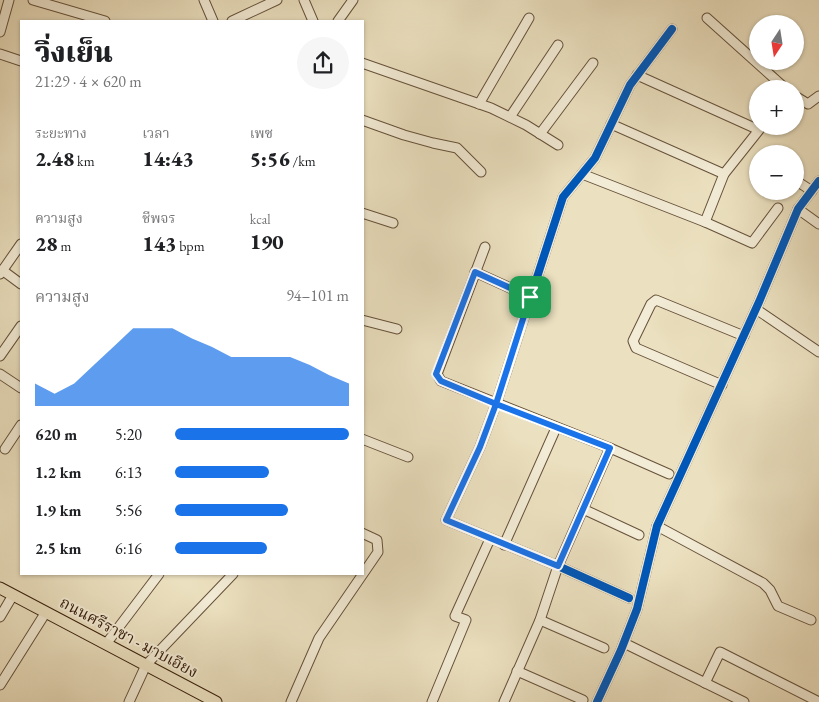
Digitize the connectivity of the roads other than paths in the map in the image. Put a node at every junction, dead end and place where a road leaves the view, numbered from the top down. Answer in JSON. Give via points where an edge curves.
{"nodes":[{"id":1,"x":9,"y":0,"type":"edge"},
{"id":2,"x":33,"y":0,"type":"edge"},
{"id":3,"x":204,"y":0,"type":"edge"},
{"id":4,"x":277,"y":0,"type":"edge"},
{"id":5,"x":304,"y":0,"type":"edge"},
{"id":6,"x":353,"y":0,"type":"edge"},
{"id":7,"x":529,"y":18,"type":"dead end"},
{"id":8,"x":707,"y":18,"type":"dead end"},
{"id":9,"x":103,"y":20,"type":"edge"},
{"id":10,"x":214,"y":20,"type":"edge"},
{"id":11,"x":234,"y":20,"type":"edge"},
{"id":12,"x":313,"y":20,"type":"edge"},
{"id":13,"x":339,"y":20,"type":"edge"},
{"id":14,"x":672,"y":29,"type":"dead end"},
{"id":15,"x":0,"y":32,"type":"edge"},
{"id":16,"x":558,"y":45,"type":"dead end"},
{"id":17,"x":0,"y":54,"type":"edge"},
{"id":18,"x":20,"y":60,"type":"edge"},
{"id":19,"x":592,"y":63,"type":"dead end"},
{"id":20,"x":364,"y":64,"type":"edge"},
{"id":21,"x":638,"y":75,"type":"junction"},
{"id":22,"x":776,"y":80,"type":"edge"},
{"id":23,"x":819,"y":96,"type":"edge"},
{"id":24,"x":804,"y":102,"type":"edge"},
{"id":25,"x":479,"y":104,"type":"junction"},
{"id":26,"x":510,"y":117,"type":"junction"},
{"id":27,"x":364,"y":121,"type":"edge"},
{"id":28,"x":611,"y":124,"type":"junction"},
{"id":29,"x":540,"y":134,"type":"junction"},
{"id":30,"x":558,"y":145,"type":"dead end"},
{"id":31,"x":481,"y":172,"type":"dead end"},
{"id":32,"x":582,"y":174,"type":"junction"},
{"id":33,"x":724,"y":174,"type":"junction"},
{"id":34,"x":819,"y":181,"type":"edge"},
{"id":35,"x":804,"y":186,"type":"edge"},
{"id":36,"x":812,"y":191,"type":"junction"},
{"id":37,"x":778,"y":208,"type":"dead end"},
{"id":38,"x":798,"y":209,"type":"junction"},
{"id":39,"x":364,"y":215,"type":"edge"},
{"id":40,"x":705,"y":222,"type":"junction"},
{"id":41,"x":393,"y":223,"type":"dead end"},
{"id":42,"x":819,"y":224,"type":"edge"},
{"id":43,"x":20,"y":245,"type":"edge"},
{"id":44,"x":485,"y":247,"type":"dead end"},
{"id":45,"x":1,"y":272,"type":"edge"},
{"id":46,"x":475,"y":272,"type":"junction"},
{"id":47,"x":20,"y":283,"type":"edge"},
{"id":48,"x":530,"y":297,"type":"junction"},
{"id":49,"x":756,"y":309,"type":"junction"},
{"id":50,"x":364,"y":321,"type":"edge"},
{"id":51,"x":20,"y":327,"type":"edge"},
{"id":52,"x":397,"y":330,"type":"dead end"},
{"id":53,"x":744,"y":336,"type":"junction"},
{"id":54,"x":819,"y":352,"type":"edge"},
{"id":55,"x":0,"y":356,"type":"edge"},
{"id":56,"x":0,"y":374,"type":"edge"},
{"id":57,"x":722,"y":385,"type":"junction"},
{"id":58,"x":20,"y":387,"type":"edge"},
{"id":59,"x":496,"y":404,"type":"junction"},
{"id":60,"x":20,"y":426,"type":"edge"},
{"id":61,"x":556,"y":428,"type":"junction"},
{"id":62,"x":364,"y":440,"type":"edge"},
{"id":63,"x":610,"y":448,"type":"junction"},
{"id":64,"x":4,"y":449,"type":"dead end"},
{"id":65,"x":408,"y":457,"type":"dead end"},
{"id":66,"x":669,"y":474,"type":"dead end"},
{"id":67,"x":584,"y":509,"type":"junction"},
{"id":68,"x":657,"y":526,"type":"junction"},
{"id":69,"x":364,"y":533,"type":"edge"},
{"id":70,"x":640,"y":535,"type":"dead end"},
{"id":71,"x":490,"y":539,"type":"junction"},
{"id":72,"x":504,"y":545,"type":"junction"},
{"id":73,"x":558,"y":566,"type":"junction"},
{"id":74,"x":364,"y":572,"type":"edge"},
{"id":75,"x":158,"y":575,"type":"edge"},
{"id":76,"x":232,"y":575,"type":"edge"},
{"id":77,"x":362,"y":575,"type":"edge"},
{"id":78,"x":0,"y":588,"type":"edge"},
{"id":79,"x":13,"y":595,"type":"junction"},
{"id":80,"x":628,"y":598,"type":"dead end"},
{"id":81,"x":46,"y":612,"type":"junction"},
{"id":82,"x":0,"y":617,"type":"edge"},
{"id":83,"x":540,"y":620,"type":"junction"},
{"id":84,"x":811,"y":620,"type":"dead end"},
{"id":85,"x":106,"y":644,"type":"junction"},
{"id":86,"x":624,"y":644,"type":"junction"},
{"id":87,"x":604,"y":648,"type":"dead end"},
{"id":88,"x":146,"y":664,"type":"junction"},
{"id":89,"x":517,"y":671,"type":"junction"},
{"id":90,"x":706,"y":683,"type":"junction"},
{"id":91,"x":0,"y":685,"type":"edge"},
{"id":92,"x":805,"y":699,"type":"edge"},
{"id":93,"x":583,"y":700,"type":"dead end"},
{"id":94,"x":129,"y":702,"type":"edge"},
{"id":95,"x":216,"y":702,"type":"edge"},
{"id":96,"x":290,"y":702,"type":"edge"},
{"id":97,"x":432,"y":702,"type":"edge"},
{"id":98,"x":504,"y":702,"type":"edge"},
{"id":99,"x":597,"y":702,"type":"edge"},
{"id":100,"x":744,"y":702,"type":"edge"},
{"id":101,"x":818,"y":702,"type":"edge"}],
"edges":[{"from":1,"to":15,"type":"street"},
{"from":2,"to":9,"type":"street"},
{"from":3,"to":10,"type":"street"},
{"from":4,"to":11,"type":"street"},
{"from":5,"to":12,"type":"street"},
{"from":6,"to":13,"type":"street"},
{"from":7,"to":25,"type":"street"},
{"from":8,"to":22,"type":"street"},
{"from":14,"to":21,"type":"street"},
{"from":16,"to":26,"type":"street"},
{"from":17,"to":18,"type":"street"},
{"from":19,"to":29,"type":"street"},
{"from":20,"to":25,"type":"street"},
{"from":21,"to":28,"type":"street","via":[[630,84]]},
{"from":21,"to":33,"type":"street","via":[[759,130]]},
{"from":23,"to":24,"type":"street","via":[[808,104]]},
{"from":25,"to":26,"type":"street"},
{"from":26,"to":29,"type":"street"},
{"from":27,"to":31,"type":"street","via":[[404,135],[458,148]]},
{"from":28,"to":32,"type":"street","via":[[595,158]]},
{"from":28,"to":33,"type":"street"},
{"from":29,"to":30,"type":"street"},
{"from":32,"to":40,"type":"street"},
{"from":32,"to":48,"type":"street","via":[[563,198]]},
{"from":33,"to":40,"type":"street"},
{"from":34,"to":36,"type":"street"},
{"from":35,"to":36,"type":"street"},
{"from":36,"to":38,"type":"street"},
{"from":37,"to":40,"type":"street","via":[[752,243]]},
{"from":38,"to":42,"type":"street"},
{"from":38,"to":49,"type":"street"},
{"from":39,"to":41,"type":"street"},
{"from":43,"to":45,"type":"street"},
{"from":44,"to":46,"type":"street"},
{"from":45,"to":47,"type":"street"},
{"from":46,"to":48,"type":"street"},
{"from":46,"to":59,"type":"street","via":[[436,374],[441,381]]},
{"from":48,"to":59,"type":"street"},
{"from":49,"to":53,"type":"street"},
{"from":49,"to":54,"type":"street"},
{"from":50,"to":52,"type":"street"},
{"from":51,"to":55,"type":"street"},
{"from":53,"to":57,"type":"street"},
{"from":53,"to":57,"type":"street","via":[[656,300],[650,304],[633,341],[636,348]]},
{"from":56,"to":58,"type":"street"},
{"from":57,"to":68,"type":"street"},
{"from":59,"to":61,"type":"street"},
{"from":59,"to":71,"type":"street","via":[[446,520]]},
{"from":60,"to":64,"type":"street"},
{"from":61,"to":63,"type":"street"},
{"from":61,"to":72,"type":"street"},
{"from":62,"to":65,"type":"street"},
{"from":63,"to":66,"type":"street"},
{"from":63,"to":67,"type":"street"},
{"from":67,"to":70,"type":"street"},
{"from":67,"to":73,"type":"street"},
{"from":68,"to":84,"type":"street","via":[[763,583],[781,608]]},
{"from":68,"to":86,"type":"street","via":[[637,609]]},
{"from":69,"to":74,"type":"street","via":[[377,540],[378,552]]},
{"from":71,"to":72,"type":"street"},
{"from":71,"to":97,"type":"street","via":[[455,616],[466,620]]},
{"from":72,"to":73,"type":"street"},
{"from":73,"to":80,"type":"street"},
{"from":73,"to":83,"type":"street"},
{"from":75,"to":85,"type":"street"},
{"from":76,"to":88,"type":"street"},
{"from":77,"to":96,"type":"street","via":[[319,638]]},
{"from":78,"to":79,"type":"main road","name":"ถนนศรีราชา - มาบเอียง"},
{"from":79,"to":81,"type":"main road","name":"ถนนศรีราชา - มาบเอียง"},
{"from":79,"to":82,"type":"street"},
{"from":81,"to":85,"type":"main road","name":"ถนนศรีราชา - มาบเอียง"},
{"from":81,"to":91,"type":"street"},
{"from":83,"to":87,"type":"street"},
{"from":83,"to":89,"type":"street"},
{"from":85,"to":88,"type":"main road","name":"ถนนศรีราชา - มาบเอียง"},
{"from":86,"to":90,"type":"street"},
{"from":86,"to":99,"type":"street"},
{"from":88,"to":94,"type":"street"},
{"from":88,"to":95,"type":"main road","name":"ถนนศรีราชา - มาบเอียง"},
{"from":89,"to":93,"type":"street"},
{"from":89,"to":98,"type":"street"},
{"from":90,"to":92,"type":"street","via":[[720,652]]},
{"from":90,"to":100,"type":"street"},
{"from":92,"to":101,"type":"street"}]}
